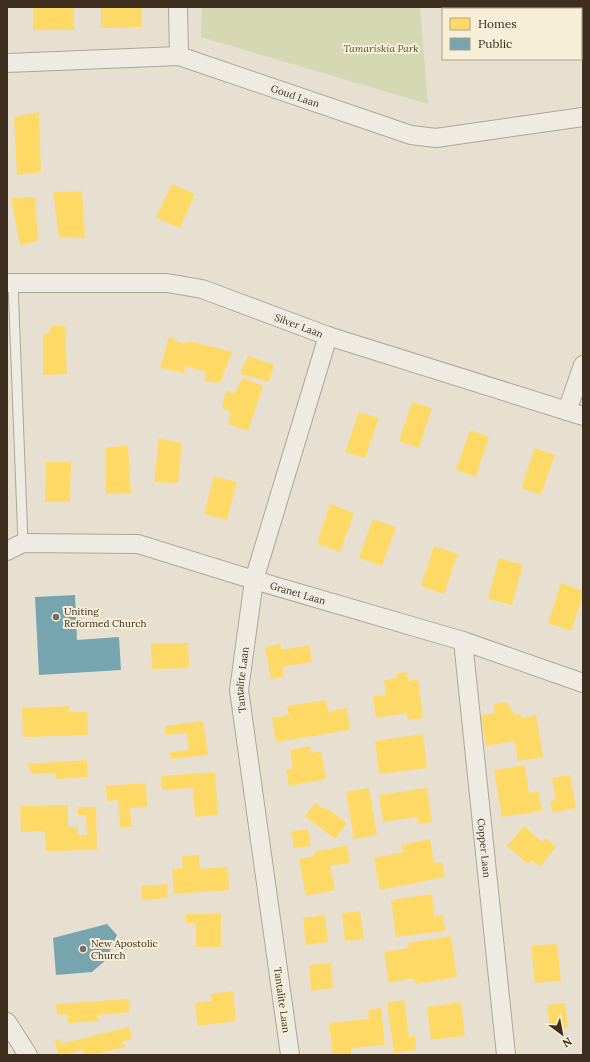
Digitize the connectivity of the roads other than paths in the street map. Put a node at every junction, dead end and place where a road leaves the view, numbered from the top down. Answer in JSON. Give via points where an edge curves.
{"nodes":[{"id":1,"x":178,"y":7,"type":"edge"},
{"id":2,"x":179,"y":56,"type":"junction"},
{"id":3,"x":7,"y":63,"type":"edge"},
{"id":4,"x":583,"y":117,"type":"edge"},
{"id":5,"x":10,"y":283,"type":"edge"},
{"id":6,"x":328,"y":336,"type":"junction"},
{"id":7,"x":583,"y":365,"type":"edge"},
{"id":8,"x":575,"y":414,"type":"edge"},
{"id":9,"x":23,"y":543,"type":"junction"},
{"id":10,"x":7,"y":550,"type":"edge"},
{"id":11,"x":254,"y":580,"type":"junction"},
{"id":12,"x":463,"y":641,"type":"junction"},
{"id":13,"x":583,"y":683,"type":"edge"},
{"id":14,"x":7,"y":1022,"type":"edge"},
{"id":15,"x":28,"y":1055,"type":"edge"},
{"id":16,"x":290,"y":1055,"type":"edge"},
{"id":17,"x":506,"y":1055,"type":"edge"}],
"edges":[{"from":1,"to":2,"type":"street"},
{"from":2,"to":3,"type":"street","name":"Goud Laan"},
{"from":2,"to":4,"type":"street","name":"Goud Laan","via":[[411,135],[436,138]]},
{"from":5,"to":6,"type":"street","name":"Silver Laan","via":[[167,283],[202,289]]},
{"from":5,"to":9,"type":"lane"},
{"from":6,"to":8,"type":"street","name":"Silver Laan"},
{"from":6,"to":11,"type":"street","name":"Tantalite Laan"},
{"from":7,"to":8,"type":"street"},
{"from":9,"to":10,"type":"street","name":"Granet Laan"},
{"from":9,"to":11,"type":"street","name":"Granet Laan","via":[[138,544]]},
{"from":11,"to":12,"type":"street","name":"Granet Laan"},
{"from":11,"to":16,"type":"street","name":"Tantalite Laan","via":[[238,690]]},
{"from":12,"to":13,"type":"street","name":"Granet Laan"},
{"from":12,"to":17,"type":"street","name":"Copper Laan"},
{"from":14,"to":15,"type":"street"}]}
